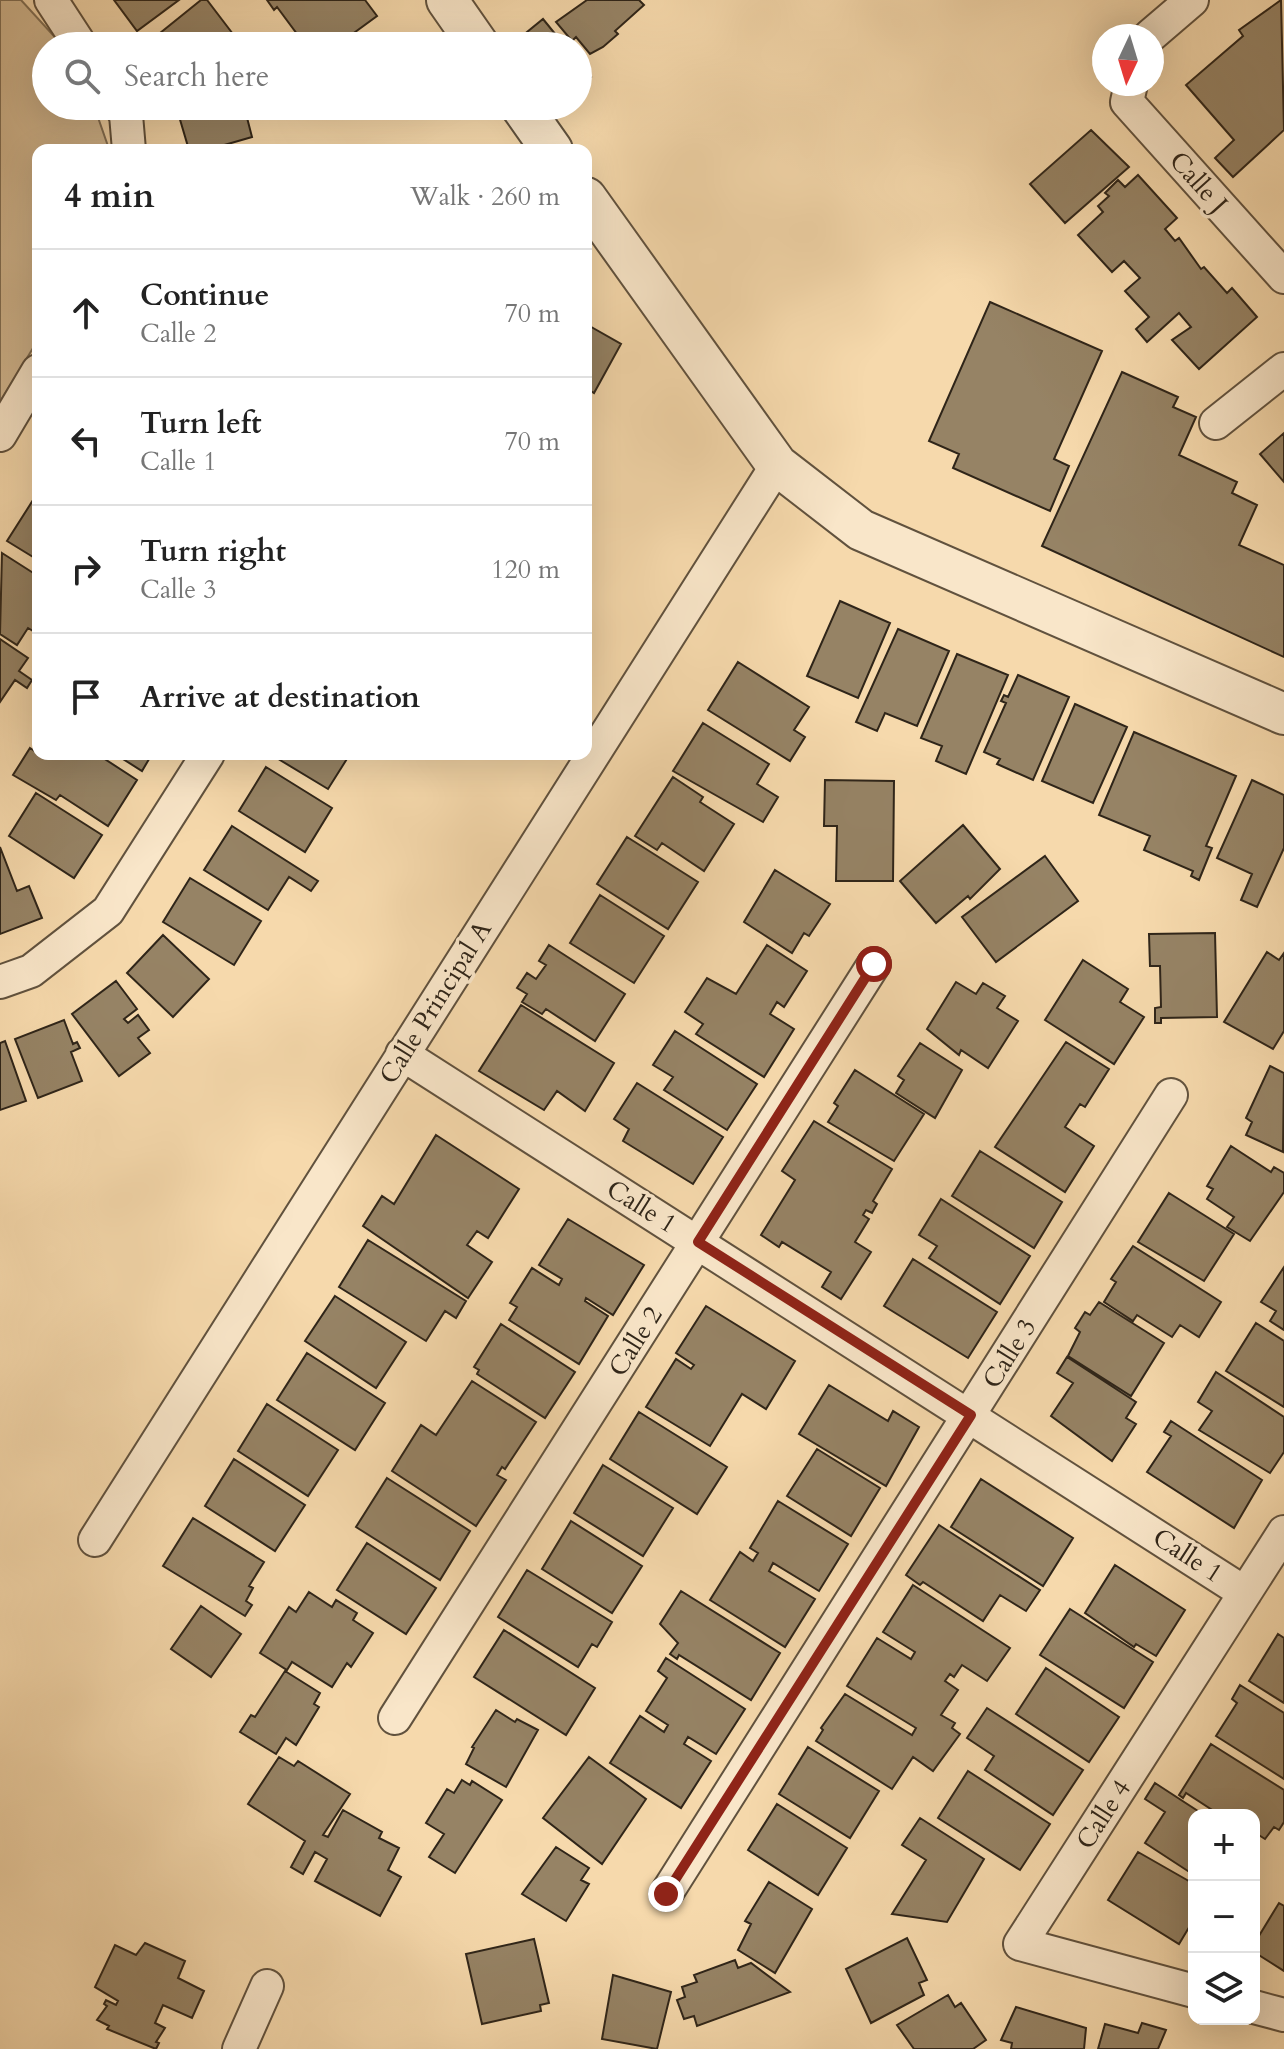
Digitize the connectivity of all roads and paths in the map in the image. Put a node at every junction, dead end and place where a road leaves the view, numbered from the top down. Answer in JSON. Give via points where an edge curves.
{"nodes":[{"id":1,"x":51,"y":0,"type":"edge"},
{"id":2,"x":1192,"y":0,"type":"edge"},
{"id":3,"x":1164,"y":24,"type":"edge"},
{"id":4,"x":72,"y":32,"type":"edge"},
{"id":5,"x":1128,"y":96,"type":"edge"},
{"id":6,"x":126,"y":120,"type":"edge"},
{"id":7,"x":531,"y":120,"type":"edge"},
{"id":8,"x":128,"y":144,"type":"edge"},
{"id":9,"x":548,"y":144,"type":"edge"},
{"id":10,"x":592,"y":206,"type":"edge"},
{"id":11,"x":1284,"y":277,"type":"edge"},
{"id":12,"x":1284,"y":369,"type":"edge"},
{"id":13,"x":32,"y":381,"type":"edge"},
{"id":14,"x":1216,"y":423,"type":"dead end"},
{"id":15,"x":0,"y":435,"type":"edge"},
{"id":16,"x":777,"y":465,"type":"junction"},
{"id":17,"x":1284,"y":714,"type":"edge"},
{"id":18,"x":592,"y":756,"type":"edge"},
{"id":19,"x":204,"y":760,"type":"edge"},
{"id":20,"x":589,"y":760,"type":"edge"},
{"id":21,"x":874,"y":964,"type":"dead end"},
{"id":22,"x":0,"y":982,"type":"edge"},
{"id":23,"x":402,"y":1054,"type":"junction"},
{"id":24,"x":1171,"y":1095,"type":"dead end"},
{"id":25,"x":698,"y":1242,"type":"junction"},
{"id":26,"x":971,"y":1415,"type":"junction"},
{"id":27,"x":1284,"y":1532,"type":"edge"},
{"id":28,"x":95,"y":1540,"type":"dead end"},
{"id":29,"x":1245,"y":1593,"type":"junction"},
{"id":30,"x":395,"y":1718,"type":"dead end"},
{"id":31,"x":666,"y":1894,"type":"dead end"},
{"id":32,"x":267,"y":1986,"type":"dead end"},
{"id":33,"x":1188,"y":1989,"type":"edge"},
{"id":34,"x":1260,"y":2009,"type":"edge"},
{"id":35,"x":1284,"y":2015,"type":"edge"},
{"id":36,"x":239,"y":2049,"type":"edge"}],
"edges":[{"from":1,"to":4,"type":"street"},
{"from":2,"to":3,"type":"street"},
{"from":5,"to":11,"type":"street","name":"Calle J","via":[[1127,102]]},
{"from":6,"to":8,"type":"street"},
{"from":7,"to":9,"type":"street"},
{"from":10,"to":16,"type":"street"},
{"from":12,"to":14,"type":"street"},
{"from":13,"to":15,"type":"street"},
{"from":16,"to":17,"type":"street","via":[[861,530]]},
{"from":16,"to":18,"type":"street","name":"Calle Principal A"},
{"from":19,"to":22,"type":"street","via":[[108,911],[31,971]]},
{"from":20,"to":23,"type":"street","name":"Calle Principal A"},
{"from":21,"to":25,"type":"street","name":"Calle 2"},
{"from":23,"to":25,"type":"street","name":"Calle 1"},
{"from":23,"to":28,"type":"street","name":"Calle Principal A"},
{"from":24,"to":26,"type":"street","name":"Calle 3"},
{"from":25,"to":26,"type":"street","name":"Calle 1"},
{"from":25,"to":30,"type":"street","name":"Calle 2"},
{"from":26,"to":29,"type":"street","name":"Calle 1"},
{"from":26,"to":31,"type":"street","name":"Calle 3"},
{"from":27,"to":29,"type":"street","name":"Calle 4"},
{"from":29,"to":33,"type":"street","name":"Calle 4","via":[[1020,1944]]},
{"from":32,"to":36,"type":"street"},
{"from":34,"to":35,"type":"street"}]}
